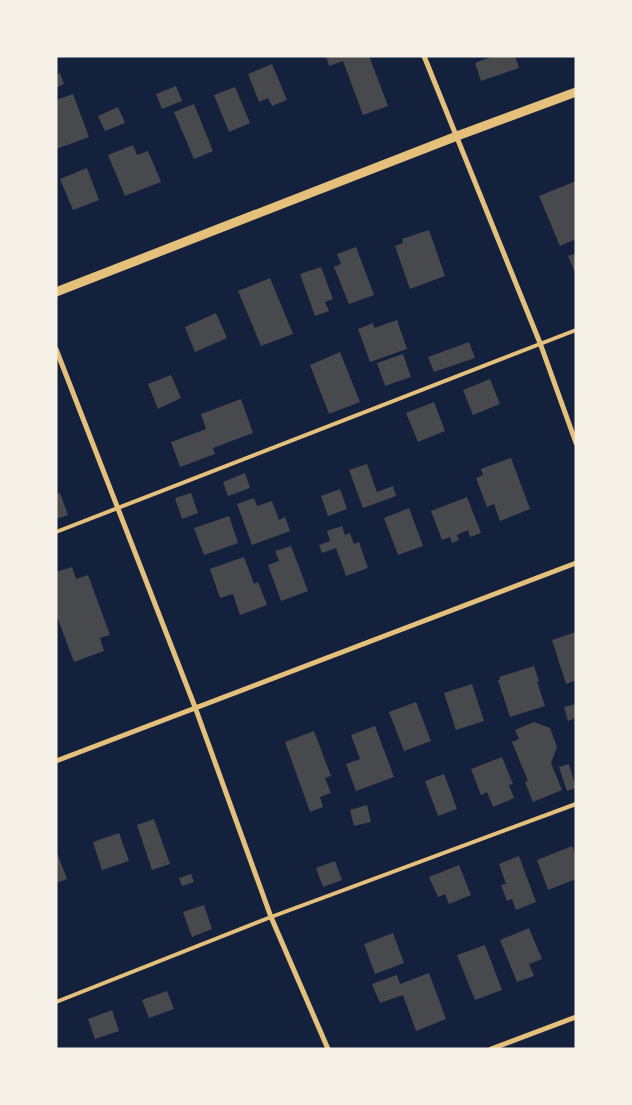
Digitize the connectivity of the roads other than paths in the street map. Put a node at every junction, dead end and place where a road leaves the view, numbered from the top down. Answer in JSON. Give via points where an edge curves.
{"nodes":[{"id":1,"x":424,"y":56,"type":"edge"},
{"id":2,"x":576,"y":92,"type":"edge"},
{"id":3,"x":457,"y":136,"type":"junction"},
{"id":4,"x":56,"y":292,"type":"edge"},
{"id":5,"x":576,"y":330,"type":"edge"},
{"id":6,"x":540,"y":343,"type":"junction"},
{"id":7,"x":56,"y":349,"type":"edge"},
{"id":8,"x":576,"y":443,"type":"edge"},
{"id":9,"x":118,"y":508,"type":"junction"},
{"id":10,"x":56,"y":532,"type":"edge"},
{"id":11,"x":576,"y":563,"type":"edge"},
{"id":12,"x":194,"y":707,"type":"junction"},
{"id":13,"x":56,"y":761,"type":"edge"},
{"id":14,"x":576,"y":804,"type":"edge"},
{"id":15,"x":271,"y":917,"type":"junction"},
{"id":16,"x":56,"y":1002,"type":"edge"},
{"id":17,"x":576,"y":1017,"type":"edge"},
{"id":18,"x":328,"y":1049,"type":"edge"},
{"id":19,"x":491,"y":1049,"type":"edge"}],
"edges":[{"from":1,"to":3,"type":"street"},
{"from":2,"to":3,"type":"street"},
{"from":3,"to":4,"type":"street"},
{"from":3,"to":6,"type":"street"},
{"from":5,"to":6,"type":"lane"},
{"from":6,"to":8,"type":"street"},
{"from":6,"to":9,"type":"lane"},
{"from":7,"to":9,"type":"street"},
{"from":9,"to":10,"type":"lane"},
{"from":9,"to":12,"type":"street"},
{"from":11,"to":12,"type":"street"},
{"from":12,"to":13,"type":"street"},
{"from":12,"to":15,"type":"street"},
{"from":14,"to":15,"type":"lane"},
{"from":15,"to":16,"type":"lane"},
{"from":15,"to":18,"type":"street"},
{"from":17,"to":19,"type":"street"}]}
